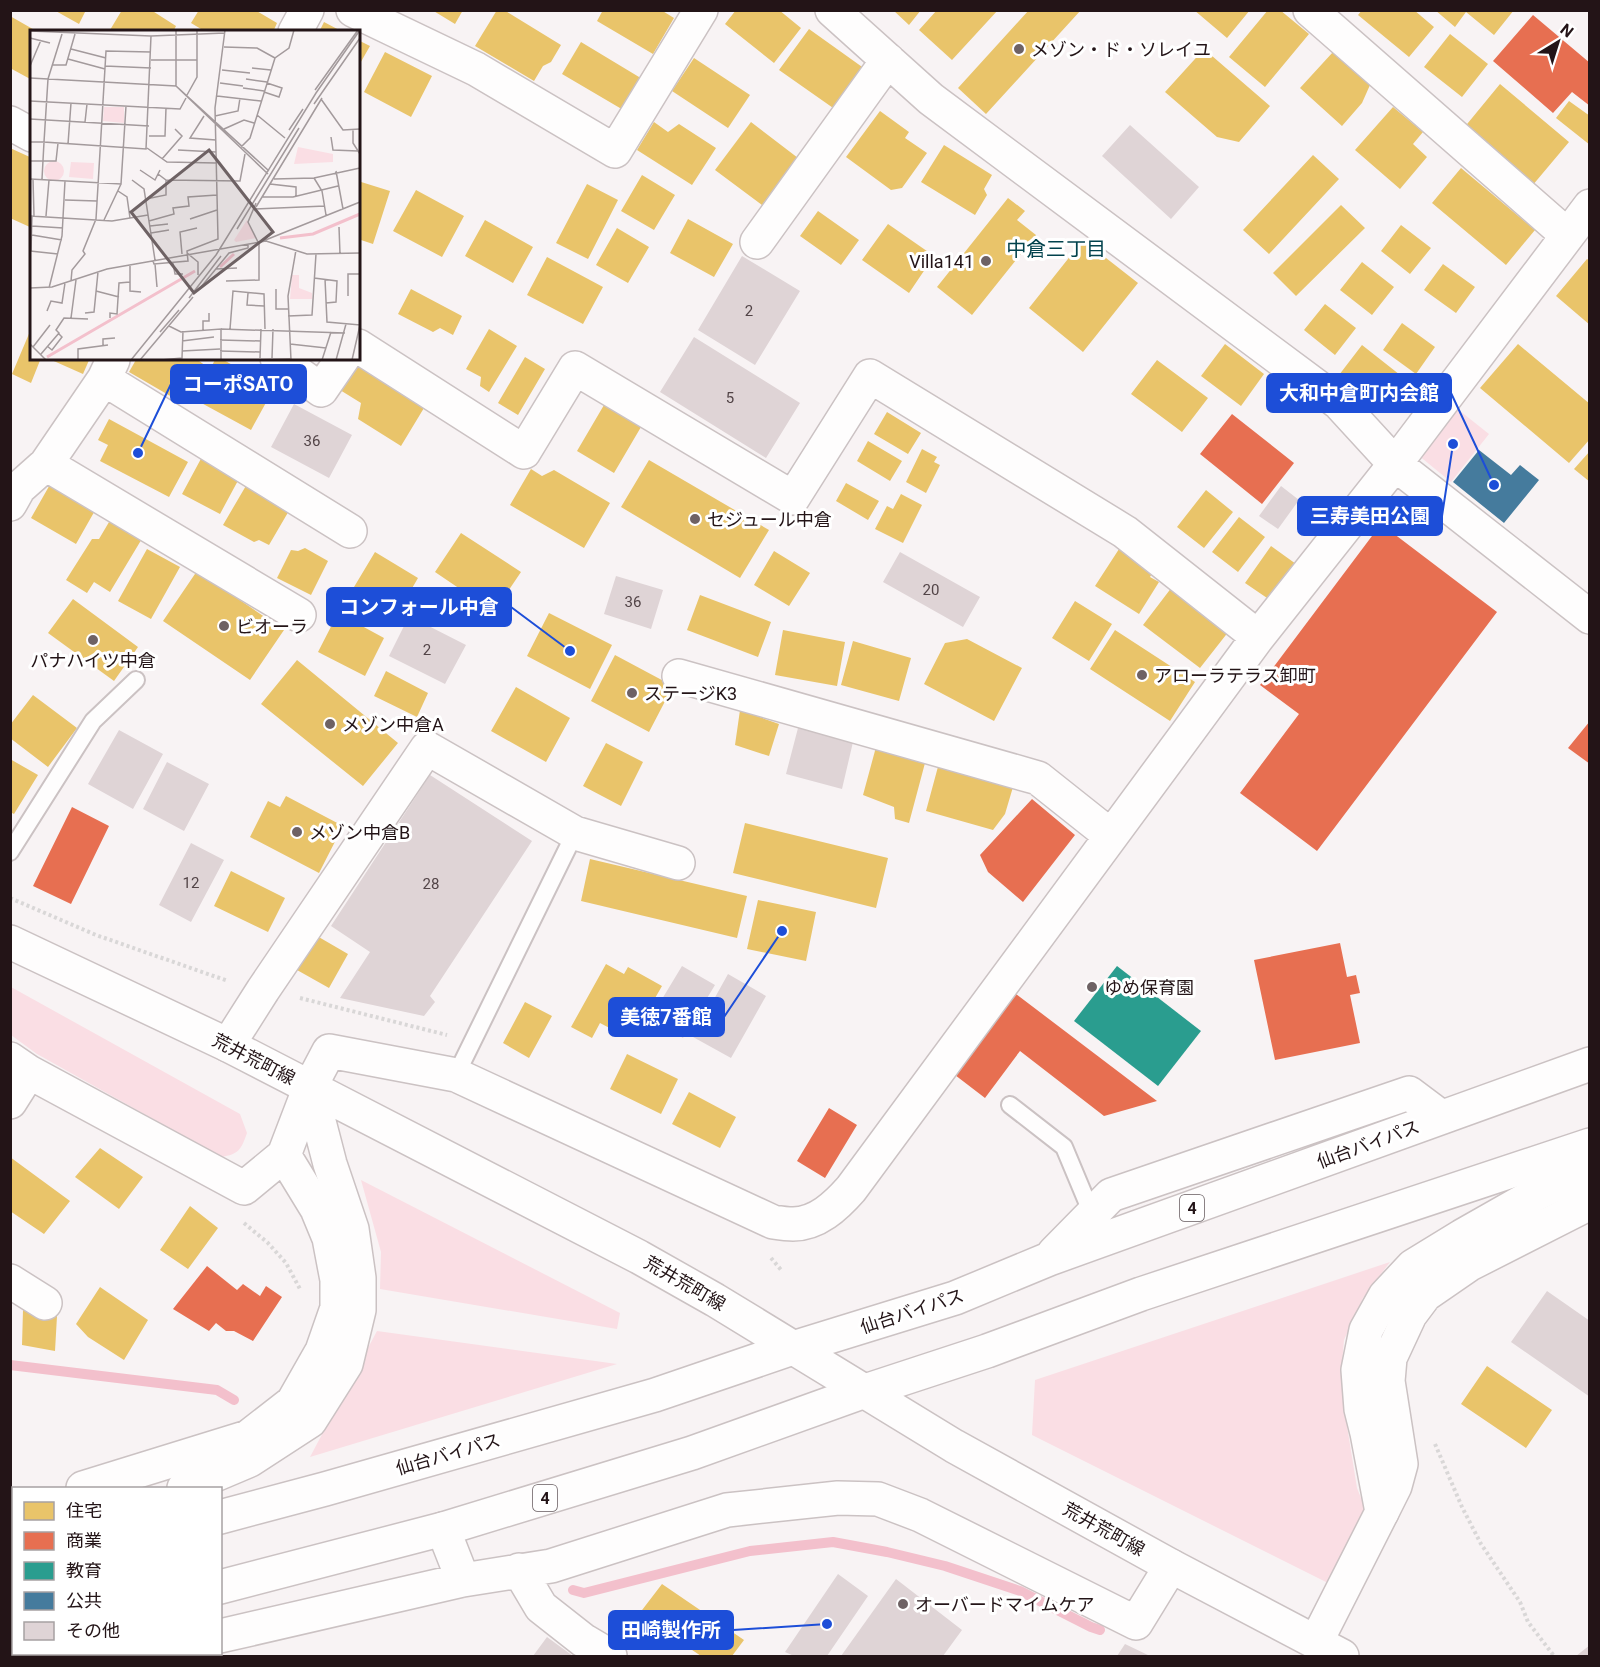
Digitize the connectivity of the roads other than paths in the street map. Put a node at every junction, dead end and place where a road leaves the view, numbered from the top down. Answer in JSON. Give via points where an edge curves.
{"nodes":[{"id":1,"x":307,"y":10,"type":"edge"},
{"id":2,"x":353,"y":10,"type":"edge"},
{"id":3,"x":701,"y":10,"type":"edge"},
{"id":4,"x":832,"y":10,"type":"edge"},
{"id":5,"x":1310,"y":10,"type":"edge"},
{"id":6,"x":296,"y":30,"type":"edge"},
{"id":7,"x":888,"y":60,"type":"junction"},
{"id":8,"x":10,"y":123,"type":"edge"},
{"id":9,"x":30,"y":134,"type":"edge"},
{"id":10,"x":1590,"y":206,"type":"edge"},
{"id":11,"x":1567,"y":235,"type":"junction"},
{"id":12,"x":758,"y":242,"type":"dead end"},
{"id":13,"x":360,"y":347,"type":"edge"},
{"id":14,"x":280,"y":360,"type":"edge"},
{"id":15,"x":342,"y":360,"type":"edge"},
{"id":16,"x":109,"y":368,"type":"edge"},
{"id":17,"x":46,"y":464,"type":"junction"},
{"id":18,"x":1395,"y":464,"type":"junction"},
{"id":19,"x":10,"y":504,"type":"edge"},
{"id":20,"x":350,"y":531,"type":"dead end"},
{"id":21,"x":299,"y":615,"type":"dead end"},
{"id":22,"x":1590,"y":617,"type":"edge"},
{"id":23,"x":1258,"y":637,"type":"junction"},
{"id":24,"x":679,"y":676,"type":"dead end"},
{"id":25,"x":136,"y":680,"type":"dead end"},
{"id":26,"x":575,"y":833,"type":"junction"},
{"id":27,"x":1111,"y":836,"type":"junction"},
{"id":28,"x":10,"y":852,"type":"edge"},
{"id":29,"x":678,"y":863,"type":"dead end"},
{"id":30,"x":10,"y":942,"type":"edge"},
{"id":31,"x":228,"y":1044,"type":"junction"},
{"id":32,"x":1590,"y":1064,"type":"edge"},
{"id":33,"x":20,"y":1065,"type":"edge"},
{"id":34,"x":456,"y":1075,"type":"junction"},
{"id":35,"x":310,"y":1087,"type":"junction"},
{"id":36,"x":10,"y":1102,"type":"edge"},
{"id":37,"x":1010,"y":1105,"type":"dead end"},
{"id":38,"x":1441,"y":1117,"type":"junction"},
{"id":39,"x":1590,"y":1145,"type":"edge"},
{"id":40,"x":284,"y":1155,"type":"junction"},
{"id":41,"x":1590,"y":1168,"type":"edge"},
{"id":42,"x":1590,"y":1203,"type":"edge"},
{"id":43,"x":1092,"y":1214,"type":"junction"},
{"id":44,"x":1049,"y":1258,"type":"junction"},
{"id":45,"x":10,"y":1281,"type":"edge"},
{"id":46,"x":45,"y":1303,"type":"dead end"},
{"id":47,"x":794,"y":1348,"type":"junction"},
{"id":48,"x":865,"y":1391,"type":"junction"},
{"id":49,"x":86,"y":1487,"type":"edge"},
{"id":50,"x":186,"y":1487,"type":"edge"},
{"id":51,"x":1382,"y":1512,"type":"junction"},
{"id":52,"x":222,"y":1516,"type":"edge"},
{"id":53,"x":443,"y":1529,"type":"junction"},
{"id":54,"x":1171,"y":1566,"type":"junction"},
{"id":55,"x":519,"y":1570,"type":"junction"},
{"id":56,"x":464,"y":1580,"type":"junction"},
{"id":57,"x":222,"y":1586,"type":"edge"},
{"id":58,"x":222,"y":1636,"type":"edge"},
{"id":59,"x":1330,"y":1652,"type":"edge"},
{"id":60,"x":610,"y":1656,"type":"edge"}],
"edges":[{"from":1,"to":6,"type":"main road"},
{"from":2,"to":3,"type":"main road","via":[[476,69],[615,151]]},
{"from":4,"to":7,"type":"main road"},
{"from":5,"to":11,"type":"main road"},
{"from":7,"to":12,"type":"main road"},
{"from":7,"to":18,"type":"main road","via":[[931,99],[1339,404]]},
{"from":8,"to":9,"type":"main road"},
{"from":10,"to":11,"type":"main road"},
{"from":11,"to":18,"type":"main road"},
{"from":13,"to":23,"type":"main road","via":[[524,452],[575,368],[793,498],[870,376],[1125,532]]},
{"from":14,"to":15,"type":"main road","via":[[321,390]]},
{"from":16,"to":17,"type":"main road"},
{"from":16,"to":20,"type":"main road"},
{"from":17,"to":19,"type":"main road","via":[[19,488]]},
{"from":17,"to":21,"type":"main road"},
{"from":18,"to":22,"type":"main road"},
{"from":18,"to":23,"type":"main road"},
{"from":23,"to":27,"type":"main road"},
{"from":24,"to":27,"type":"main road","via":[[1038,778]]},
{"from":25,"to":28,"type":"lane","via":[[93,721]]},
{"from":26,"to":29,"type":"main road"},
{"from":26,"to":31,"type":"main road","via":[[427,748]]},
{"from":26,"to":34,"type":"lane"},
{"from":27,"to":34,"type":"main road","via":[[851,1189],[836,1206],[814,1220],[795,1224],[773,1222]]},
{"from":30,"to":31,"type":"main road","name":"荒井荒町線"},
{"from":31,"to":35,"type":"main road","name":"荒井荒町線"},
{"from":32,"to":38,"type":"main road","name":"仙台バイパス","number":"4"},
{"from":33,"to":36,"type":"main road"},
{"from":33,"to":40,"type":"main road","via":[[244,1188]]},
{"from":34,"to":35,"type":"main road","via":[[329,1051]]},
{"from":35,"to":40,"type":"main road"},
{"from":35,"to":47,"type":"main road","name":"荒井荒町線","via":[[639,1257]]},
{"from":35,"to":50,"type":"main road","via":[[352,1229],[359,1310],[346,1364],[310,1421],[250,1460]]},
{"from":37,"to":43,"type":"lane","via":[[1064,1147]]},
{"from":38,"to":43,"type":"main road","via":[[1409,1093],[1111,1195]]},
{"from":38,"to":44,"type":"main road","name":"仙台バイパス","number":"4"},
{"from":39,"to":48,"type":"main road","number":"4","via":[[1141,1294]]},
{"from":40,"to":49,"type":"main road","via":[[317,1209],[329,1238],[337,1280],[337,1308],[322,1351],[293,1402],[248,1437]]},
{"from":41,"to":51,"type":"main road","via":[[1538,1193],[1413,1266],[1385,1296],[1366,1330],[1358,1370],[1361,1409]]},
{"from":42,"to":51,"type":"main road","via":[[1470,1264],[1425,1295],[1410,1315],[1390,1358],[1388,1381],[1401,1464]]},
{"from":43,"to":44,"type":"main road"},
{"from":44,"to":47,"type":"main road","name":"仙台バイパス","number":"4","via":[[955,1299]]},
{"from":45,"to":46,"type":"main road"},
{"from":47,"to":48,"type":"main road","name":"荒井荒町線"},
{"from":47,"to":52,"type":"main road","name":"仙台バイパス","number":"4","via":[[655,1395]]},
{"from":48,"to":53,"type":"main road","number":"4","via":[[692,1453]]},
{"from":48,"to":54,"type":"main road","name":"荒井荒町線","via":[[954,1446]]},
{"from":51,"to":59,"type":"main road"},
{"from":53,"to":56,"type":"main road"},
{"from":53,"to":57,"type":"main road","number":"4"},
{"from":54,"to":55,"type":"main road","via":[[1136,1623],[920,1515],[878,1499],[838,1498],[727,1510],[551,1566]]},
{"from":54,"to":59,"type":"main road","name":"荒井荒町線"},
{"from":55,"to":56,"type":"main road"},
{"from":55,"to":60,"type":"main road","via":[[541,1607]]},
{"from":56,"to":58,"type":"main road"}]}
